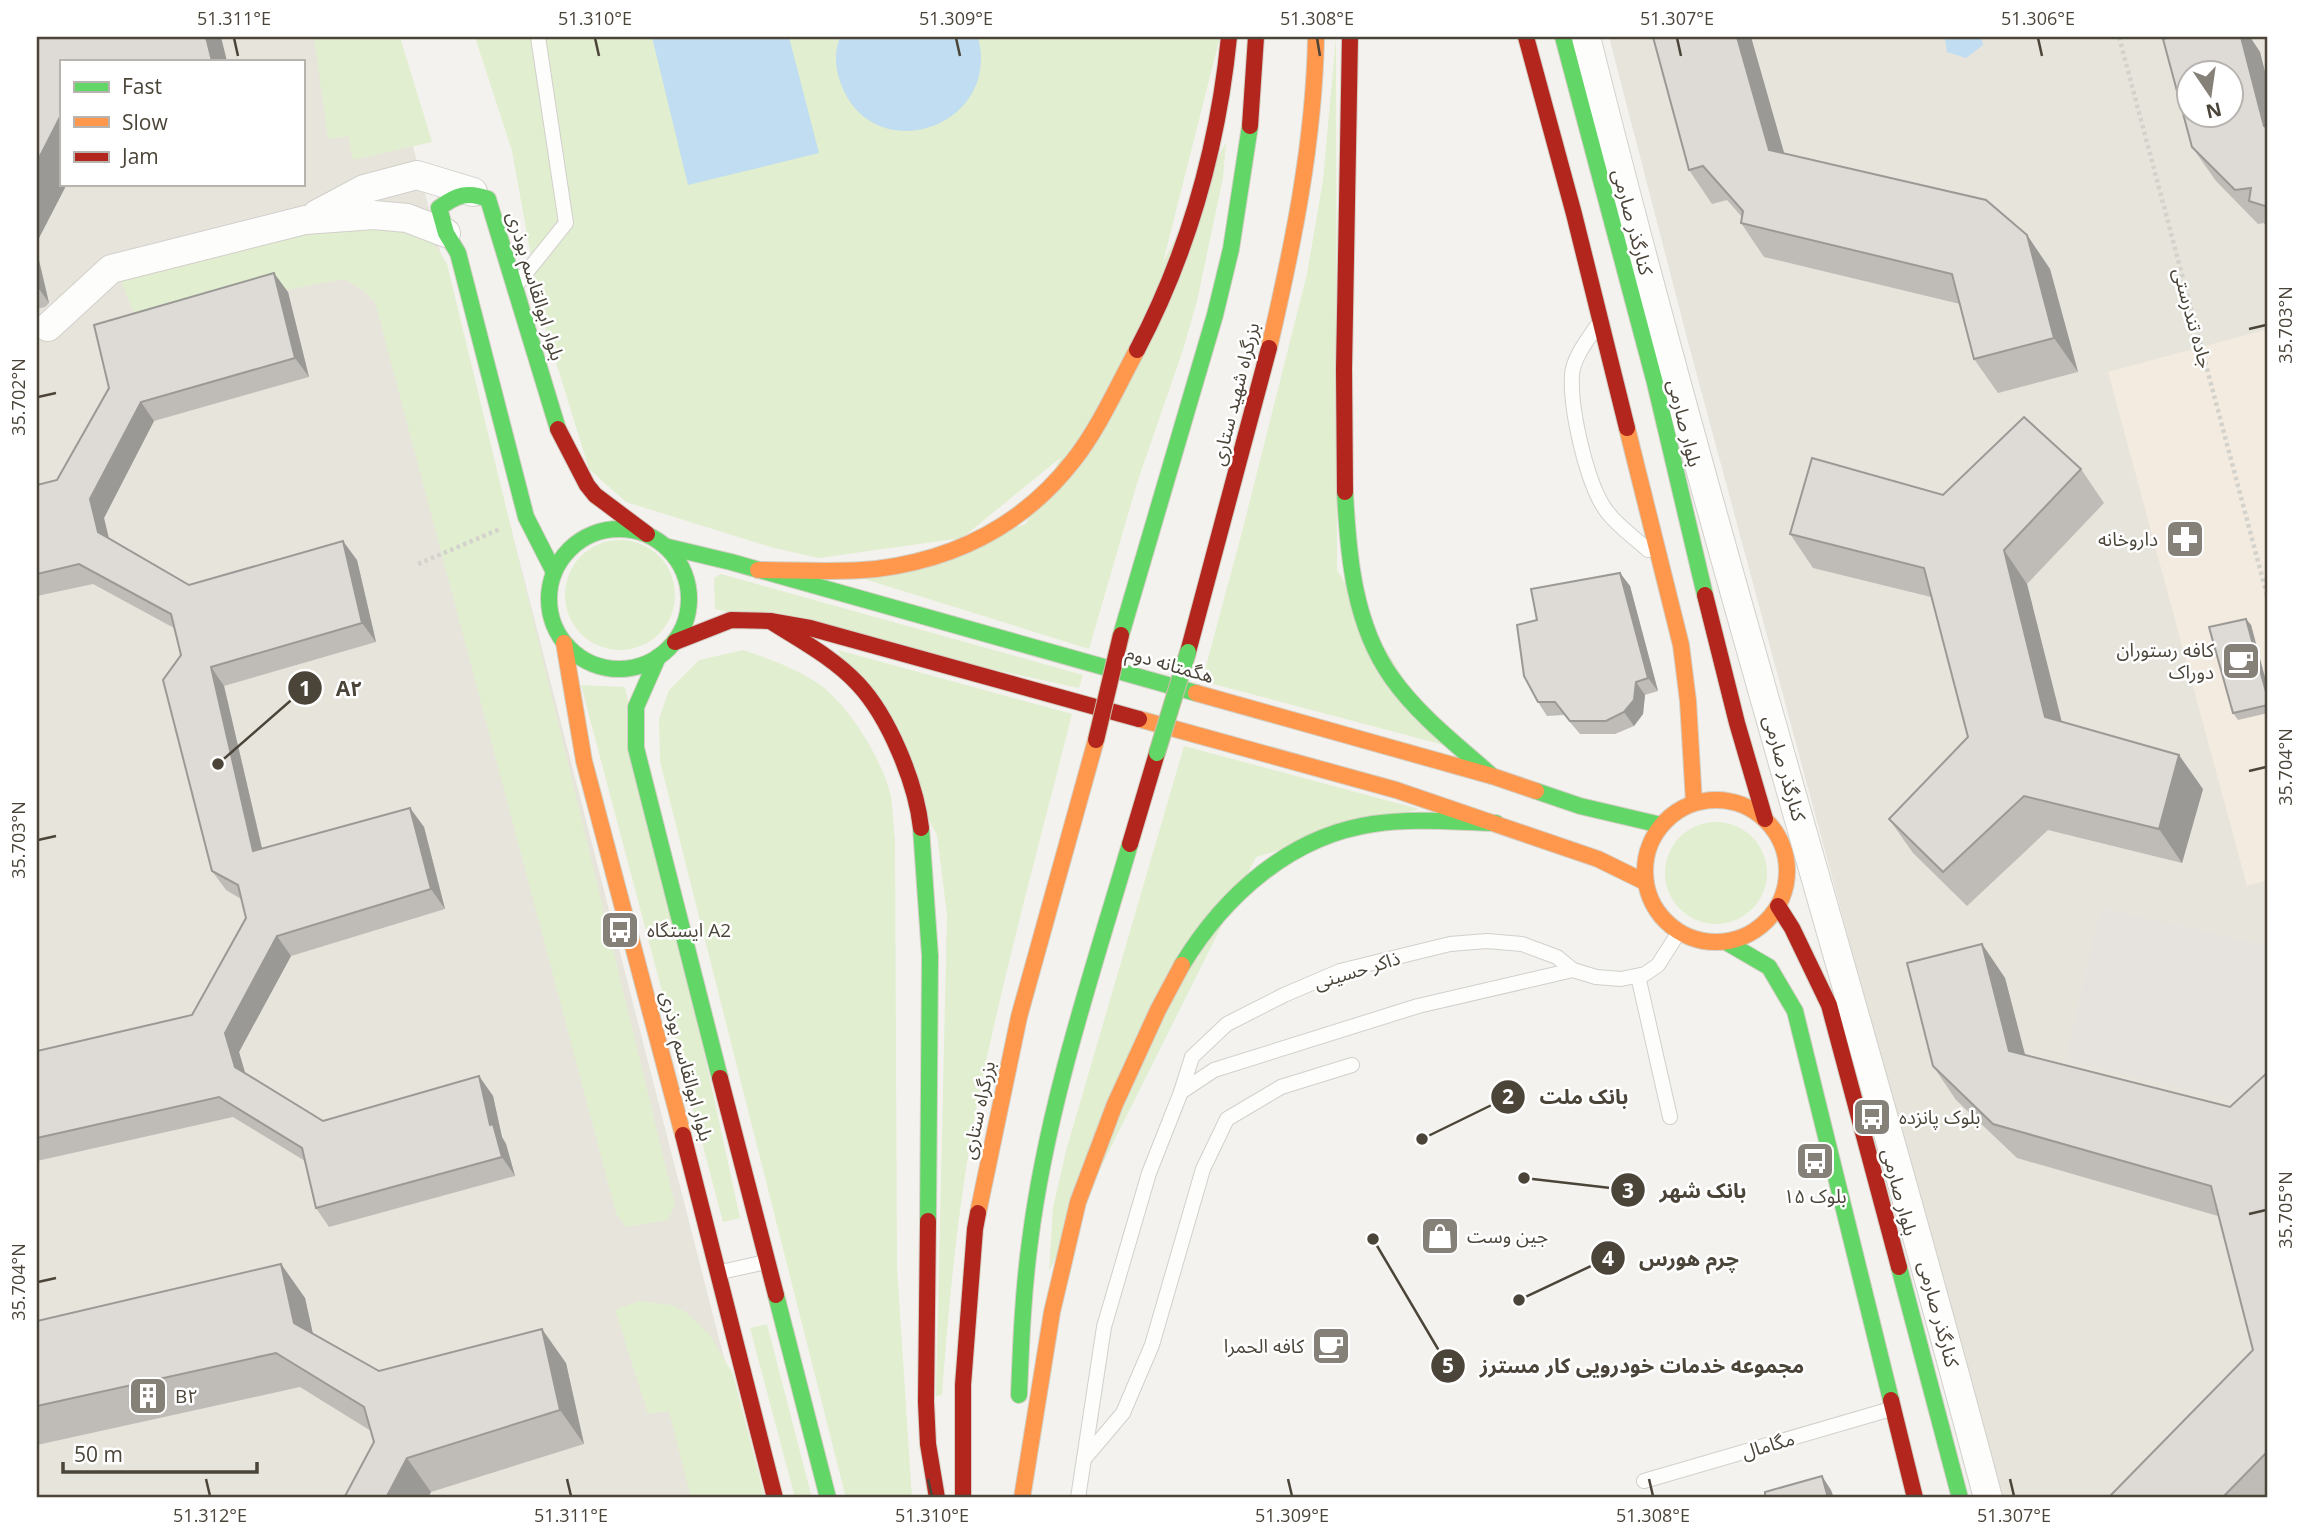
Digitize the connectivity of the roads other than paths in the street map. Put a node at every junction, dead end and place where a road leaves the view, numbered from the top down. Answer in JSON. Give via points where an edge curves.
{"nodes":[{"id":1,"x":538,"y":37,"type":"edge"},
{"id":2,"x":1229,"y":37,"type":"edge"},
{"id":3,"x":1256,"y":37,"type":"edge"},
{"id":4,"x":1317,"y":37,"type":"edge"},
{"id":5,"x":1350,"y":37,"type":"edge"},
{"id":6,"x":1525,"y":37,"type":"edge"},
{"id":7,"x":1563,"y":37,"type":"edge"},
{"id":8,"x":1586,"y":37,"type":"edge"},
{"id":9,"x":1584,"y":154,"type":"junction"},
{"id":10,"x":473,"y":192,"type":"junction"},
{"id":11,"x":305,"y":220,"type":"junction"},
{"id":12,"x":446,"y":233,"type":"junction"},
{"id":13,"x":515,"y":287,"type":"junction"},
{"id":14,"x":1601,"y":320,"type":"junction"},
{"id":15,"x":48,"y":327,"type":"dead end"},
{"id":16,"x":647,"y":534,"type":"junction"},
{"id":17,"x":668,"y":547,"type":"junction"},
{"id":18,"x":1660,"y":562,"type":"junction"},
{"id":19,"x":758,"y":570,"type":"junction"},
{"id":20,"x":554,"y":572,"type":"junction"},
{"id":21,"x":770,"y":621,"type":"junction"},
{"id":22,"x":675,"y":642,"type":"junction"},
{"id":23,"x":564,"y":643,"type":"junction"},
{"id":24,"x":658,"y":657,"type":"junction"},
{"id":25,"x":1096,"y":740,"type":"joint"},
{"id":26,"x":1492,"y":776,"type":"junction"},
{"id":27,"x":1694,"y":803,"type":"junction"},
{"id":28,"x":1765,"y":819,"type":"junction"},
{"id":29,"x":1496,"y":823,"type":"junction"},
{"id":30,"x":1661,"y":825,"type":"junction"},
{"id":31,"x":1796,"y":849,"type":"junction"},
{"id":32,"x":1645,"y":882,"type":"junction"},
{"id":33,"x":1778,"y":906,"type":"junction"},
{"id":34,"x":1679,"y":932,"type":"junction"},
{"id":35,"x":1726,"y":942,"type":"junction"},
{"id":36,"x":1573,"y":970,"type":"junction"},
{"id":37,"x":1638,"y":976,"type":"junction"},
{"id":38,"x":1352,"y":1065,"type":"dead end"},
{"id":39,"x":1181,"y":1092,"type":"junction"},
{"id":40,"x":1670,"y":1116,"type":"dead end"},
{"id":41,"x":767,"y":1261,"type":"junction"},
{"id":42,"x":717,"y":1272,"type":"junction"},
{"id":43,"x":1893,"y":1408,"type":"junction"},
{"id":44,"x":1084,"y":1459,"type":"junction"},
{"id":45,"x":1644,"y":1481,"type":"dead end"},
{"id":46,"x":775,"y":1498,"type":"edge"},
{"id":47,"x":828,"y":1498,"type":"edge"},
{"id":48,"x":937,"y":1498,"type":"edge"},
{"id":49,"x":963,"y":1498,"type":"edge"},
{"id":50,"x":1021,"y":1498,"type":"edge"},
{"id":51,"x":1078,"y":1498,"type":"edge"},
{"id":52,"x":1915,"y":1498,"type":"edge"},
{"id":53,"x":1960,"y":1498,"type":"edge"},
{"id":54,"x":1988,"y":1498,"type":"edge"}],
"edges":[{"from":1,"to":13,"type":"lane","via":[[566,223]]},
{"from":2,"to":19,"type":"main road","via":[[1223,94],[1194,215],[1158,310],[1103,415],[1074,460],[1045,493],[1004,526],[923,560],[874,569]]},
{"from":3,"to":25,"type":"main road","name":"بزرگراه شهید ستاری","bridge":true,"via":[[1251,120],[1231,249],[1121,635]]},
{"from":4,"to":50,"type":"main road","name":"بزرگراه شهید ستاری","bridge":true,"via":[[1312,124],[1297,226],[1263,376],[1188,652],[1071,1048],[1046,1152],[1030,1240],[1021,1339]]},
{"from":5,"to":26,"type":"main road","via":[[1343,373],[1351,561],[1366,629],[1390,675]]},
{"from":6,"to":9,"type":"main road","name":"بلوار صارمی"},
{"from":7,"to":9,"type":"main road","name":"بلوار صارمی"},
{"from":8,"to":9,"type":"street","name":"کنارگذر صارمی"},
{"from":9,"to":14,"type":"main road","name":"بلوار صارمی"},
{"from":9,"to":28,"type":"main road","name":"بلوار صارمی","via":[[1667,434],[1723,674]]},
{"from":9,"to":31,"type":"street","name":"کنارگذر صارمی","via":[[1710,508]]},
{"from":10,"to":11,"type":"street","via":[[417,174],[365,189]]},
{"from":10,"to":12,"type":"main road","via":[[454,196],[439,208]]},
{"from":10,"to":13,"type":"main road","name":"بلوار ابوالقاسم بوذری","via":[[488,199]]},
{"from":11,"to":12,"type":"street","via":[[374,215],[407,218]]},
{"from":11,"to":15,"type":"street","via":[[111,269]]},
{"from":12,"to":20,"type":"main road","via":[[465,276],[526,517]]},
{"from":13,"to":16,"type":"main road","name":"بلوار ابوالقاسم بوذری","via":[[554,420],[575,464],[595,495]]},
{"from":14,"to":18,"type":"main road","name":"بلوار صارمی"},
{"from":14,"to":18,"type":"lane","via":[[1572,373],[1580,438],[1593,486],[1609,514]]},
{"from":16,"to":17,"type":"main road"},
{"from":16,"to":20,"type":"main road","via":[[625,528],[603,530],[566,553]]},
{"from":17,"to":19,"type":"main road","name":"هگمتانه دوم"},
{"from":17,"to":22,"type":"main road","via":[[681,564],[690,604]]},
{"from":18,"to":27,"type":"main road","name":"بلوار صارمی","via":[[1681,645]]},
{"from":19,"to":26,"type":"main road","name":"هگمتانه دوم"},
{"from":20,"to":23,"type":"main road","via":[[550,609]]},
{"from":21,"to":22,"type":"main road","via":[[732,620]]},
{"from":21,"to":29,"type":"main road","via":[[1070,699],[1396,790]]},
{"from":21,"to":48,"type":"main road","via":[[825,656],[858,684],[900,753],[916,797],[930,956],[926,1402]]},
{"from":22,"to":24,"type":"main road"},
{"from":23,"to":24,"type":"main road","via":[[578,656],[618,669]]},
{"from":23,"to":42,"type":"main road","name":"بلوار ابوالقاسم بوذری","via":[[584,761]]},
{"from":24,"to":41,"type":"main road","name":"بلوار ابوالقاسم بوذری","via":[[636,707],[636,748]]},
{"from":25,"to":49,"type":"main road","name":"بزرگراه ستاری","via":[[1020,1017],[975,1229],[963,1385]]},
{"from":26,"to":30,"type":"main road","name":"هگمتانه دوم","via":[[1580,806]]},
{"from":27,"to":28,"type":"main road","via":[[1740,803]]},
{"from":27,"to":30,"type":"main road"},
{"from":28,"to":31,"type":"main road","via":[[1782,842]]},
{"from":29,"to":32,"type":"main road","via":[[1598,859]]},
{"from":29,"to":50,"type":"main road","via":[[1388,823],[1337,833],[1293,852],[1253,877],[1195,941],[1109,1115],[1078,1200],[1060,1269]]},
{"from":30,"to":32,"type":"main road","via":[[1647,852]]},
{"from":31,"to":33,"type":"main road","via":[[1787,861],[1787,880]]},
{"from":31,"to":54,"type":"street","name":"کنارگذر صارمی","via":[[1920,1244]]},
{"from":32,"to":34,"type":"main road","via":[[1660,915]]},
{"from":33,"to":35,"type":"main road","via":[[1759,928]]},
{"from":33,"to":53,"type":"main road","name":"بلوار صارمی","via":[[1829,1005]]},
{"from":34,"to":35,"type":"main road","via":[[1689,938]]},
{"from":34,"to":37,"type":"lane","via":[[1658,964]]},
{"from":35,"to":43,"type":"main road","via":[[1769,967],[1795,1011]]},
{"from":36,"to":37,"type":"lane","name":"ذاکر حسینی","via":[[1608,978]]},
{"from":36,"to":39,"type":"lane","name":"ذاکر حسینی","via":[[1418,1006],[1214,1070]]},
{"from":36,"to":39,"type":"lane","name":"ذاکر حسینی","via":[[1558,957],[1522,944],[1487,941],[1450,944],[1339,971],[1227,1024],[1192,1057]]},
{"from":37,"to":40,"type":"lane"},
{"from":38,"to":44,"type":"lane","via":[[1281,1087],[1227,1119],[1203,1169],[1152,1345],[1123,1413]]},
{"from":39,"to":44,"type":"lane","name":"ذاکر حسینی","via":[[1149,1174],[1104,1327]]},
{"from":41,"to":42,"type":"lane"},
{"from":41,"to":47,"type":"main road","name":"بلوار ابوالقاسم بوذری"},
{"from":42,"to":46,"type":"main road","name":"بلوار ابوالقاسم بوذری"},
{"from":43,"to":45,"type":"lane","name":"مگامال"},
{"from":43,"to":52,"type":"main road"},
{"from":44,"to":51,"type":"lane","name":"ذاکر حسینی"}]}
